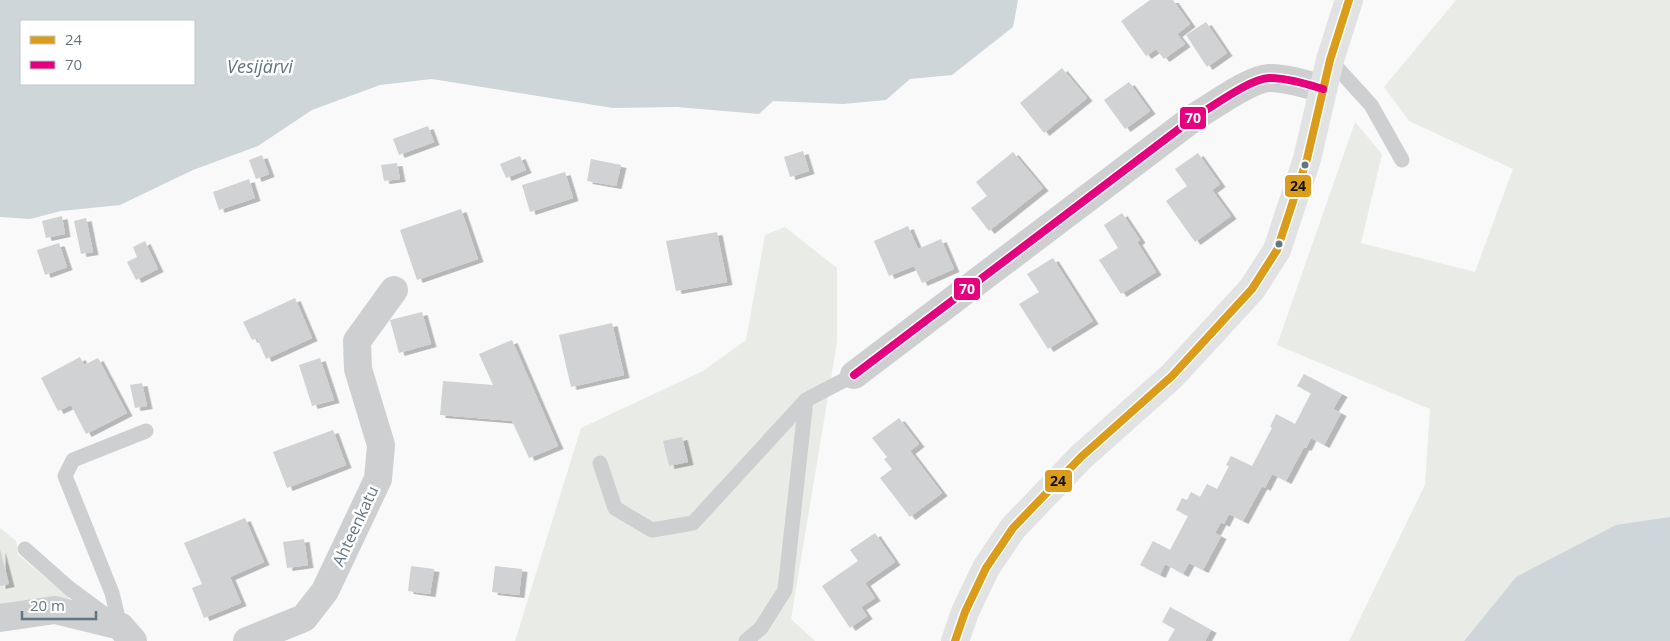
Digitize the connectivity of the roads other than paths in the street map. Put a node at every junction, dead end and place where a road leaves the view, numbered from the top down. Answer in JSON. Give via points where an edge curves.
{"nodes":[{"id":1,"x":1350,"y":0,"type":"edge"},
{"id":2,"x":1330,"y":60,"type":"junction"},
{"id":3,"x":1323,"y":88,"type":"junction"},
{"id":4,"x":1402,"y":160,"type":"dead end"},
{"id":5,"x":394,"y":290,"type":"dead end"},
{"id":6,"x":854,"y":375,"type":"joint"},
{"id":7,"x":806,"y":400,"type":"junction"},
{"id":8,"x":146,"y":431,"type":"dead end"},
{"id":9,"x":600,"y":463,"type":"dead end"},
{"id":10,"x":25,"y":549,"type":"dead end"},
{"id":11,"x":0,"y":618,"type":"edge"},
{"id":12,"x":127,"y":633,"type":"edge"},
{"id":13,"x":247,"y":641,"type":"edge"},
{"id":14,"x":746,"y":641,"type":"edge"},
{"id":15,"x":955,"y":641,"type":"edge"}],
"edges":[{"from":1,"to":2,"type":"street"},
{"from":2,"to":3,"type":"street"},
{"from":2,"to":4,"type":"lane","via":[[1372,105]]},
{"from":3,"to":6,"type":"street","via":[[1267,78],[1196,116]]},
{"from":3,"to":15,"type":"street","via":[[1294,205],[1277,250],[1252,289],[1172,376],[1082,457],[1013,528],[986,568]]},
{"from":5,"to":13,"type":"street","name":"Ahteenkatu","via":[[356,341],[358,370],[381,444],[378,479],[325,591],[304,618]]},
{"from":6,"to":7,"type":"lane"},
{"from":7,"to":9,"type":"lane","via":[[693,523],[652,530],[615,508]]},
{"from":7,"to":14,"type":"lane","via":[[785,590],[761,628]]},
{"from":8,"to":12,"type":"lane","via":[[73,460],[65,476]]},
{"from":10,"to":12,"type":"lane"},
{"from":11,"to":12,"type":"street","via":[[55,610]]}]}
